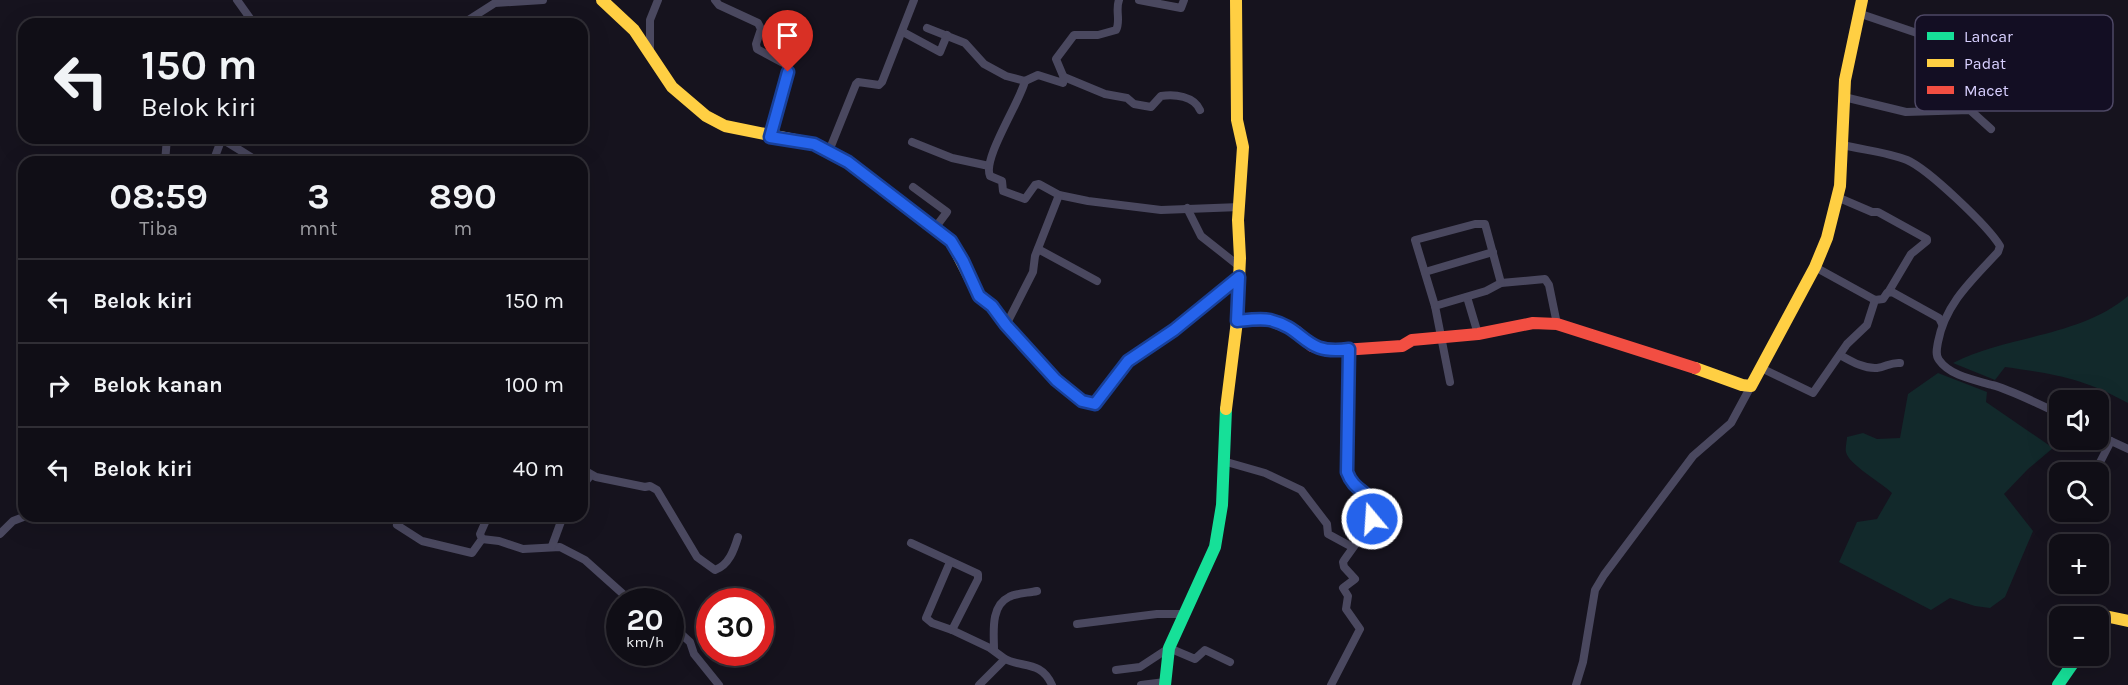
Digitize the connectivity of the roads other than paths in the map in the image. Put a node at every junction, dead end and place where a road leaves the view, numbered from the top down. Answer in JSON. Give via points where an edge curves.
{"nodes":[{"id":1,"x":237,"y":0,"type":"edge"},
{"id":2,"x":543,"y":0,"type":"edge"},
{"id":3,"x":602,"y":0,"type":"edge"},
{"id":4,"x":658,"y":0,"type":"edge"},
{"id":5,"x":715,"y":0,"type":"edge"},
{"id":6,"x":914,"y":0,"type":"edge"},
{"id":7,"x":1119,"y":0,"type":"edge"},
{"id":8,"x":1139,"y":0,"type":"edge"},
{"id":9,"x":1184,"y":0,"type":"edge"},
{"id":10,"x":1236,"y":0,"type":"edge"},
{"id":11,"x":1860,"y":6,"type":"edge"},
{"id":12,"x":250,"y":18,"type":"edge"},
{"id":13,"x":471,"y":18,"type":"edge"},
{"id":14,"x":927,"y":27,"type":"dead end"},
{"id":15,"x":1915,"y":27,"type":"edge"},
{"id":16,"x":903,"y":32,"type":"junction"},
{"id":17,"x":947,"y":35,"type":"junction"},
{"id":18,"x":651,"y":55,"type":"junction"},
{"id":19,"x":1064,"y":76,"type":"junction"},
{"id":20,"x":1025,"y":81,"type":"junction"},
{"id":21,"x":1844,"y":97,"type":"junction"},
{"id":22,"x":1200,"y":110,"type":"dead end"},
{"id":23,"x":1938,"y":111,"type":"edge"},
{"id":24,"x":1971,"y":111,"type":"edge"},
{"id":25,"x":1991,"y":129,"type":"dead end"},
{"id":26,"x":770,"y":137,"type":"junction"},
{"id":27,"x":912,"y":142,"type":"dead end"},
{"id":28,"x":230,"y":144,"type":"edge"},
{"id":29,"x":1843,"y":145,"type":"junction"},
{"id":30,"x":830,"y":151,"type":"junction"},
{"id":31,"x":249,"y":156,"type":"edge"},
{"id":32,"x":989,"y":166,"type":"junction"},
{"id":33,"x":913,"y":187,"type":"dead end"},
{"id":34,"x":1059,"y":195,"type":"junction"},
{"id":35,"x":1837,"y":197,"type":"junction"},
{"id":36,"x":1240,"y":207,"type":"junction"},
{"id":37,"x":1187,"y":208,"type":"junction"},
{"id":38,"x":935,"y":228,"type":"junction"},
{"id":39,"x":1038,"y":249,"type":"junction"},
{"id":40,"x":1493,"y":252,"type":"junction"},
{"id":41,"x":1815,"y":267,"type":"junction"},
{"id":42,"x":1239,"y":271,"type":"junction"},
{"id":43,"x":1425,"y":272,"type":"junction"},
{"id":44,"x":1097,"y":281,"type":"dead end"},
{"id":45,"x":1501,"y":283,"type":"junction"},
{"id":46,"x":1889,"y":291,"type":"junction"},
{"id":47,"x":1467,"y":297,"type":"junction"},
{"id":48,"x":1875,"y":300,"type":"junction"},
{"id":49,"x":1435,"y":306,"type":"junction"},
{"id":50,"x":1237,"y":321,"type":"junction"},
{"id":51,"x":1557,"y":324,"type":"junction"},
{"id":52,"x":1942,"y":324,"type":"junction"},
{"id":53,"x":1006,"y":325,"type":"junction"},
{"id":54,"x":1478,"y":334,"type":"junction"},
{"id":55,"x":1440,"y":339,"type":"junction"},
{"id":56,"x":1349,"y":349,"type":"junction"},
{"id":57,"x":1840,"y":355,"type":"junction"},
{"id":58,"x":1900,"y":363,"type":"dead end"},
{"id":59,"x":1761,"y":368,"type":"junction"},
{"id":60,"x":1450,"y":382,"type":"dead end"},
{"id":61,"x":1751,"y":386,"type":"junction"},
{"id":62,"x":2049,"y":409,"type":"edge"},
{"id":63,"x":2109,"y":440,"type":"edge"},
{"id":64,"x":2112,"y":441,"type":"junction"},
{"id":65,"x":2128,"y":448,"type":"edge"},
{"id":66,"x":1223,"y":461,"type":"junction"},
{"id":67,"x":2101,"y":462,"type":"edge"},
{"id":68,"x":588,"y":473,"type":"edge"},
{"id":69,"x":591,"y":475,"type":"junction"},
{"id":70,"x":588,"y":479,"type":"edge"},
{"id":71,"x":18,"y":519,"type":"edge"},
{"id":72,"x":399,"y":522,"type":"edge"},
{"id":73,"x":485,"y":522,"type":"edge"},
{"id":74,"x":561,"y":522,"type":"edge"},
{"id":75,"x":0,"y":534,"type":"edge"},
{"id":76,"x":738,"y":537,"type":"dead end"},
{"id":77,"x":483,"y":539,"type":"junction"},
{"id":78,"x":911,"y":543,"type":"dead end"},
{"id":79,"x":552,"y":546,"type":"junction"},
{"id":80,"x":1352,"y":547,"type":"junction"},
{"id":81,"x":950,"y":562,"type":"junction"},
{"id":82,"x":616,"y":588,"type":"edge"},
{"id":83,"x":1037,"y":591,"type":"dead end"},
{"id":84,"x":1184,"y":612,"type":"junction"},
{"id":85,"x":2109,"y":617,"type":"edge"},
{"id":86,"x":2128,"y":621,"type":"edge"},
{"id":87,"x":1077,"y":624,"type":"dead end"},
{"id":88,"x":952,"y":630,"type":"junction"},
{"id":89,"x":684,"y":637,"type":"edge"},
{"id":90,"x":1169,"y":648,"type":"junction"},
{"id":91,"x":994,"y":650,"type":"junction"},
{"id":92,"x":1005,"y":659,"type":"junction"},
{"id":93,"x":1230,"y":662,"type":"dead end"},
{"id":94,"x":2071,"y":666,"type":"edge"},
{"id":95,"x":1116,"y":670,"type":"dead end"},
{"id":96,"x":1165,"y":684,"type":"edge"},
{"id":97,"x":719,"y":685,"type":"edge"},
{"id":98,"x":979,"y":685,"type":"edge"},
{"id":99,"x":1052,"y":685,"type":"edge"},
{"id":100,"x":1141,"y":685,"type":"edge"},
{"id":101,"x":1331,"y":685,"type":"edge"},
{"id":102,"x":1576,"y":685,"type":"edge"},
{"id":103,"x":2058,"y":685,"type":"edge"}],
"edges":[{"from":1,"to":12,"type":"street"},
{"from":2,"to":13,"type":"street","via":[[495,3]]},
{"from":3,"to":18,"type":"street","via":[[628,23]]},
{"from":4,"to":18,"type":"street","via":[[650,20]]},
{"from":5,"to":26,"type":"street","via":[[758,23],[761,29],[757,49],[785,64],[788,72]]},
{"from":6,"to":16,"type":"street"},
{"from":7,"to":19,"type":"street","via":[[1116,30],[1074,35],[1058,55],[1056,59]]},
{"from":8,"to":9,"type":"street","via":[[1181,8]]},
{"from":10,"to":36,"type":"street","via":[[1237,120],[1243,147]]},
{"from":11,"to":15,"type":"street"},
{"from":11,"to":21,"type":"street"},
{"from":14,"to":17,"type":"street"},
{"from":16,"to":17,"type":"street","via":[[940,52]]},
{"from":16,"to":30,"type":"street","via":[[882,82],[856,84]]},
{"from":17,"to":20,"type":"street","via":[[965,43],[984,64]]},
{"from":18,"to":26,"type":"street","via":[[672,87],[706,116],[725,126]]},
{"from":19,"to":20,"type":"street","via":[[1060,83],[1038,75]]},
{"from":19,"to":22,"type":"street","via":[[1105,94],[1126,97],[1137,105],[1151,107],[1161,96],[1168,95],[1188,98]]},
{"from":20,"to":32,"type":"street"},
{"from":21,"to":23,"type":"street","via":[[1906,112]]},
{"from":21,"to":29,"type":"street"},
{"from":24,"to":25,"type":"street"},
{"from":26,"to":30,"type":"street","via":[[814,144]]},
{"from":27,"to":32,"type":"street","via":[[952,158]]},
{"from":28,"to":31,"type":"street"},
{"from":29,"to":35,"type":"street"},
{"from":29,"to":52,"type":"street","via":[[1912,163],[1940,183],[1998,243],[1998,252],[1959,294]]},
{"from":30,"to":38,"type":"street"},
{"from":32,"to":34,"type":"street","via":[[988,175],[1002,181],[1005,192],[1025,199],[1037,184]]},
{"from":33,"to":38,"type":"street","via":[[947,212]]},
{"from":34,"to":37,"type":"street","via":[[1161,210]]},
{"from":34,"to":39,"type":"street"},
{"from":35,"to":41,"type":"street"},
{"from":35,"to":46,"type":"street","via":[[1878,212],[1927,239],[1910,256]]},
{"from":36,"to":37,"type":"street"},
{"from":36,"to":42,"type":"street"},
{"from":37,"to":42,"type":"street","via":[[1201,236]]},
{"from":38,"to":53,"type":"street","via":[[951,241],[979,296]]},
{"from":39,"to":44,"type":"street"},
{"from":39,"to":53,"type":"street","via":[[1033,272]]},
{"from":40,"to":43,"type":"street"},
{"from":40,"to":43,"type":"street","via":[[1487,226],[1482,223],[1415,240]]},
{"from":40,"to":45,"type":"street"},
{"from":41,"to":48,"type":"street"},
{"from":41,"to":59,"type":"street"},
{"from":42,"to":50,"type":"street"},
{"from":42,"to":53,"type":"street","via":[[1174,330],[1128,361],[1095,404],[1082,401],[1056,380]]},
{"from":43,"to":49,"type":"street"},
{"from":45,"to":47,"type":"street"},
{"from":45,"to":51,"type":"street","via":[[1545,279],[1550,285]]},
{"from":46,"to":48,"type":"street"},
{"from":46,"to":52,"type":"street","via":[[1939,318]]},
{"from":47,"to":49,"type":"street"},
{"from":47,"to":54,"type":"street"},
{"from":48,"to":57,"type":"street","via":[[1867,325]]},
{"from":49,"to":55,"type":"street"},
{"from":50,"to":56,"type":"street","via":[[1269,320],[1296,332],[1319,349]]},
{"from":50,"to":66,"type":"street"},
{"from":51,"to":54,"type":"street","via":[[1533,323]]},
{"from":51,"to":61,"type":"street"},
{"from":52,"to":62,"type":"street","via":[[1937,355],[1951,371]]},
{"from":54,"to":55,"type":"street"},
{"from":55,"to":56,"type":"street"},
{"from":55,"to":60,"type":"street"},
{"from":56,"to":80,"type":"street","via":[[1347,472],[1352,483],[1372,499],[1374,508],[1372,519]]},
{"from":57,"to":58,"type":"street","via":[[1868,368]]},
{"from":57,"to":59,"type":"street","via":[[1812,393]]},
{"from":59,"to":61,"type":"street"},
{"from":61,"to":102,"type":"street","via":[[1731,423],[1693,456],[1595,590]]},
{"from":63,"to":64,"type":"street"},
{"from":64,"to":65,"type":"street"},
{"from":64,"to":67,"type":"street"},
{"from":66,"to":80,"type":"street","via":[[1293,485],[1327,524],[1328,534]]},
{"from":66,"to":84,"type":"street","via":[[1222,505],[1215,547]]},
{"from":68,"to":69,"type":"street"},
{"from":69,"to":70,"type":"street"},
{"from":69,"to":76,"type":"street","via":[[658,490],[697,557],[715,570],[733,554]]},
{"from":71,"to":75,"type":"street"},
{"from":72,"to":77,"type":"street","via":[[397,525],[424,542],[472,553]]},
{"from":73,"to":77,"type":"street","via":[[480,534]]},
{"from":74,"to":79,"type":"street"},
{"from":77,"to":79,"type":"street","via":[[523,549]]},
{"from":78,"to":81,"type":"street"},
{"from":79,"to":82,"type":"street","via":[[581,558]]},
{"from":80,"to":101,"type":"street","via":[[1343,565],[1355,579],[1343,590],[1348,596],[1346,609],[1360,629]]},
{"from":81,"to":88,"type":"street","via":[[926,618]]},
{"from":81,"to":88,"type":"street","via":[[979,576]]},
{"from":83,"to":91,"type":"street","via":[[1008,597],[998,608]]},
{"from":84,"to":87,"type":"street"},
{"from":84,"to":90,"type":"street"},
{"from":85,"to":86,"type":"street"},
{"from":88,"to":91,"type":"street"},
{"from":89,"to":97,"type":"street"},
{"from":90,"to":93,"type":"street","via":[[1195,659],[1204,650]]},
{"from":90,"to":95,"type":"street","via":[[1140,667]]},
{"from":90,"to":96,"type":"street"},
{"from":91,"to":92,"type":"street"},
{"from":92,"to":98,"type":"street"},
{"from":92,"to":99,"type":"street","via":[[1030,665]]},
{"from":94,"to":103,"type":"street"},
{"from":96,"to":100,"type":"street"}]}
